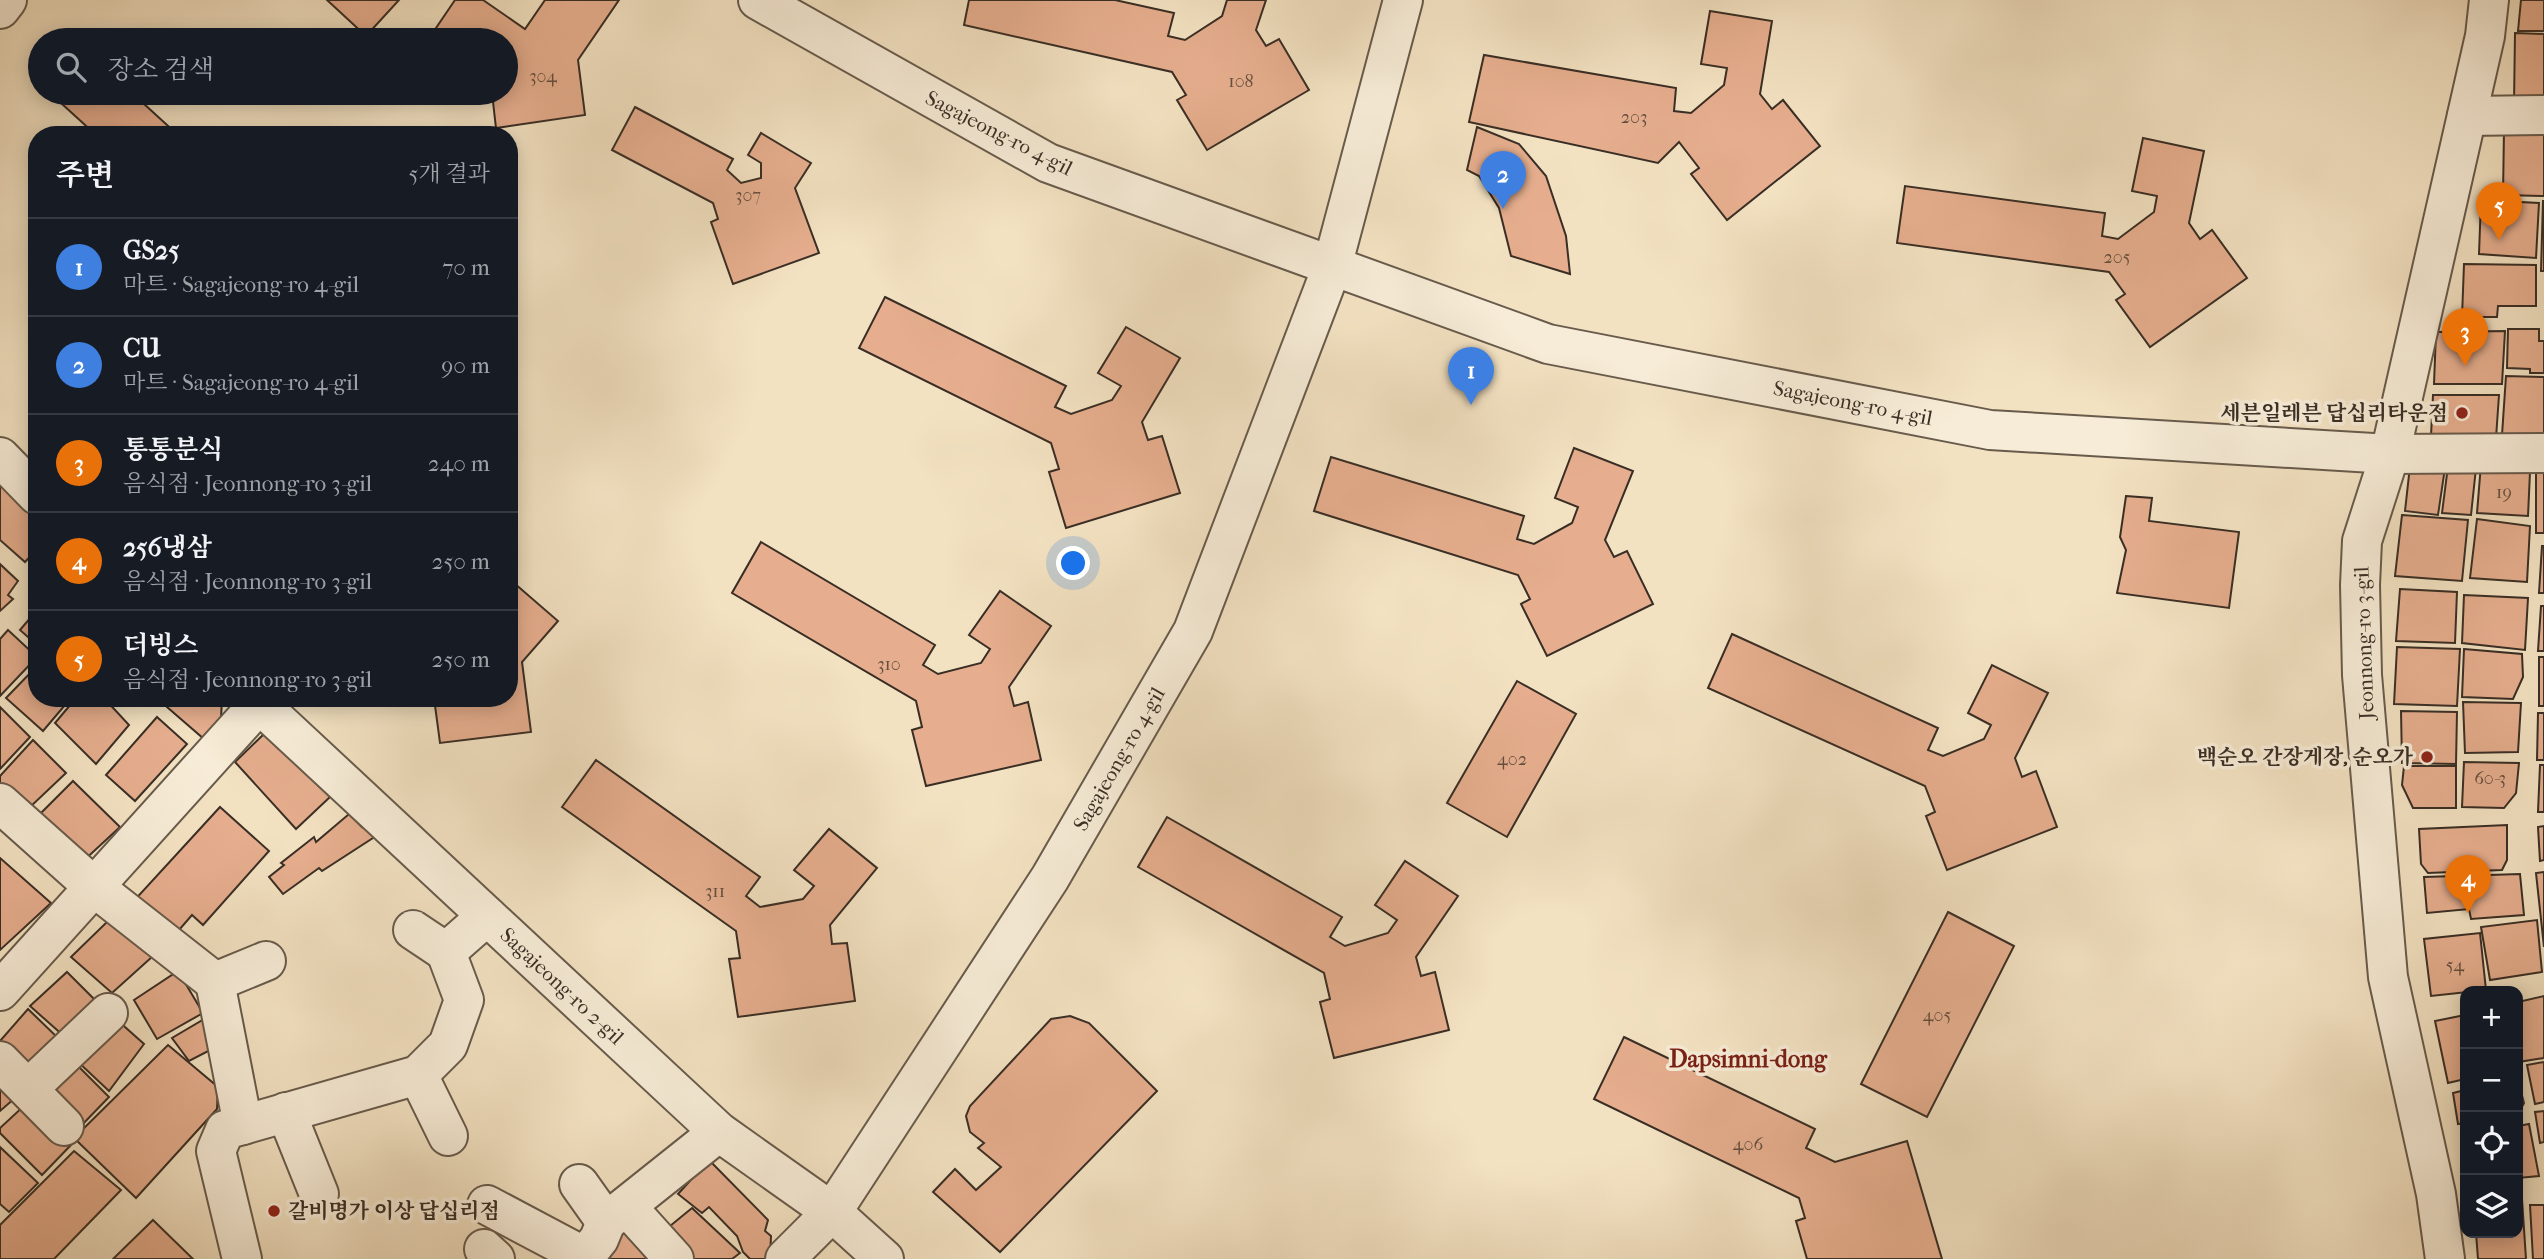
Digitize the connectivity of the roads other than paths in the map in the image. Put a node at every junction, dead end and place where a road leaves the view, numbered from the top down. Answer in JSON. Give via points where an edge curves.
{"nodes":[{"id":1,"x":7,"y":0,"type":"edge"},
{"id":2,"x":758,"y":0,"type":"edge"},
{"id":3,"x":1403,"y":0,"type":"edge"},
{"id":4,"x":2489,"y":0,"type":"edge"},
{"id":5,"x":0,"y":9,"type":"edge"},
{"id":6,"x":2544,"y":115,"type":"edge"},
{"id":7,"x":2467,"y":116,"type":"junction"},
{"id":8,"x":1332,"y":267,"type":"junction"},
{"id":9,"x":2544,"y":453,"type":"edge"},
{"id":10,"x":2390,"y":454,"type":"junction"},
{"id":11,"x":0,"y":457,"type":"edge"},
{"id":12,"x":28,"y":486,"type":"edge"},
{"id":13,"x":251,"y":707,"type":"edge"},
{"id":14,"x":262,"y":707,"type":"edge"},
{"id":15,"x":0,"y":803,"type":"edge"},
{"id":16,"x":94,"y":887,"type":"junction"},
{"id":17,"x":486,"y":916,"type":"junction"},
{"id":18,"x":413,"y":930,"type":"dead end"},
{"id":19,"x":446,"y":952,"type":"junction"},
{"id":20,"x":267,"y":961,"type":"dead end"},
{"id":21,"x":215,"y":982,"type":"junction"},
{"id":22,"x":0,"y":991,"type":"edge"},
{"id":23,"x":108,"y":1013,"type":"dead end"},
{"id":24,"x":0,"y":1060,"type":"edge"},
{"id":25,"x":418,"y":1074,"type":"junction"},
{"id":26,"x":29,"y":1088,"type":"junction"},
{"id":27,"x":286,"y":1112,"type":"junction"},
{"id":28,"x":243,"y":1125,"type":"junction"},
{"id":29,"x":64,"y":1126,"type":"dead end"},
{"id":30,"x":719,"y":1132,"type":"junction"},
{"id":31,"x":448,"y":1136,"type":"dead end"},
{"id":32,"x":579,"y":1184,"type":"dead end"},
{"id":33,"x":319,"y":1194,"type":"dead end"},
{"id":34,"x":487,"y":1205,"type":"dead end"},
{"id":35,"x":832,"y":1212,"type":"junction"},
{"id":36,"x":617,"y":1215,"type":"junction"},
{"id":37,"x":584,"y":1258,"type":"edge"},
{"id":38,"x":242,"y":1259,"type":"edge"},
{"id":39,"x":674,"y":1259,"type":"edge"},
{"id":40,"x":785,"y":1259,"type":"edge"},
{"id":41,"x":884,"y":1259,"type":"edge"},
{"id":42,"x":2445,"y":1259,"type":"edge"}],
"edges":[{"from":1,"to":5,"type":"street"},
{"from":2,"to":8,"type":"street","name":"Sagajeong-ro 4-gil","via":[[1048,163]]},
{"from":3,"to":8,"type":"street","name":"Sagajeong-ro 4-gil"},
{"from":4,"to":7,"type":"street","name":"Jeonnong-ro 3-gil"},
{"from":6,"to":7,"type":"street"},
{"from":7,"to":10,"type":"street","name":"Jeonnong-ro 3-gil"},
{"from":8,"to":10,"type":"street","name":"Sagajeong-ro 4-gil","via":[[1548,344],[1990,430]]},
{"from":8,"to":35,"type":"street","name":"Sagajeong-ro 4-gil","via":[[1193,631],[1050,878]]},
{"from":9,"to":10,"type":"street","name":"Sagajeong-ro 4-gil"},
{"from":10,"to":42,"type":"street","name":"Jeonnong-ro 3-gil","via":[[2362,541],[2362,674],[2388,977],[2436,1194]]},
{"from":11,"to":12,"type":"street"},
{"from":13,"to":16,"type":"street"},
{"from":14,"to":17,"type":"street","name":"Sagajeong-ro 2-gil"},
{"from":15,"to":16,"type":"street"},
{"from":16,"to":21,"type":"street"},
{"from":16,"to":22,"type":"street"},
{"from":17,"to":19,"type":"street"},
{"from":17,"to":30,"type":"street","name":"Sagajeong-ro 2-gil"},
{"from":18,"to":19,"type":"street"},
{"from":19,"to":25,"type":"street","via":[[464,1000],[448,1045]]},
{"from":20,"to":21,"type":"street"},
{"from":21,"to":28,"type":"street"},
{"from":23,"to":26,"type":"street"},
{"from":24,"to":26,"type":"street"},
{"from":25,"to":27,"type":"street"},
{"from":25,"to":31,"type":"street"},
{"from":26,"to":29,"type":"street"},
{"from":27,"to":28,"type":"street"},
{"from":27,"to":33,"type":"street"},
{"from":28,"to":38,"type":"street","via":[[225,1130],[216,1151]]},
{"from":30,"to":35,"type":"street","name":"Sagajeong-ro 2-gil"},
{"from":30,"to":36,"type":"street"},
{"from":32,"to":36,"type":"street"},
{"from":34,"to":37,"type":"street"},
{"from":35,"to":40,"type":"street","name":"Sagajeong-ro 4-gil"},
{"from":35,"to":41,"type":"street","name":"Sagajeong-ro 2-gil"},
{"from":36,"to":37,"type":"street"},
{"from":36,"to":39,"type":"street"}]}
